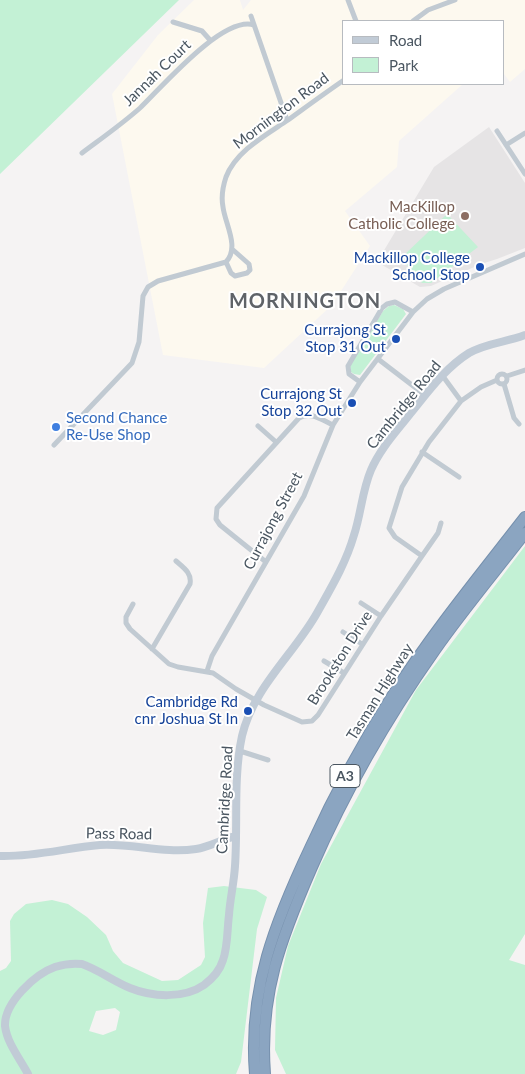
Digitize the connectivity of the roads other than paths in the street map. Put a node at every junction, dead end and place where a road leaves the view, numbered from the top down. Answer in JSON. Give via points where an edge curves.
{"nodes":[{"id":1,"x":348,"y":0,"type":"edge"},
{"id":2,"x":455,"y":0,"type":"edge"},
{"id":3,"x":251,"y":16,"type":"dead end"},
{"id":4,"x":356,"y":20,"type":"edge"},
{"id":5,"x":414,"y":20,"type":"edge"},
{"id":6,"x":173,"y":22,"type":"dead end"},
{"id":7,"x":254,"y":25,"type":"junction"},
{"id":8,"x":210,"y":40,"type":"junction"},
{"id":9,"x":342,"y":81,"type":"edge"},
{"id":10,"x":287,"y":120,"type":"junction"},
{"id":11,"x":497,"y":131,"type":"dead end"},
{"id":12,"x":525,"y":133,"type":"edge"},
{"id":13,"x":506,"y":145,"type":"junction"},
{"id":14,"x":82,"y":153,"type":"dead end"},
{"id":15,"x":525,"y":174,"type":"edge"},
{"id":16,"x":232,"y":249,"type":"junction"},
{"id":17,"x":525,"y":254,"type":"edge"},
{"id":18,"x":226,"y":262,"type":"junction"},
{"id":19,"x":412,"y":312,"type":"junction"},
{"id":20,"x":525,"y":335,"type":"edge"},
{"id":21,"x":378,"y":359,"type":"junction"},
{"id":22,"x":525,"y":370,"type":"edge"},
{"id":23,"x":442,"y":376,"type":"junction"},
{"id":24,"x":507,"y":376,"type":"junction"},
{"id":25,"x":497,"y":380,"type":"junction"},
{"id":26,"x":360,"y":382,"type":"junction"},
{"id":27,"x":504,"y":384,"type":"junction"},
{"id":28,"x":425,"y":395,"type":"junction"},
{"id":29,"x":461,"y":401,"type":"junction"},
{"id":30,"x":519,"y":424,"type":"dead end"},
{"id":31,"x":333,"y":425,"type":"junction"},
{"id":32,"x":258,"y":426,"type":"dead end"},
{"id":33,"x":276,"y":442,"type":"junction"},
{"id":34,"x":54,"y":445,"type":"dead end"},
{"id":35,"x":422,"y":452,"type":"junction"},
{"id":36,"x":459,"y":476,"type":"dead end"},
{"id":37,"x":525,"y":517,"type":"edge"},
{"id":38,"x":441,"y":523,"type":"dead end"},
{"id":39,"x":525,"y":533,"type":"edge"},
{"id":40,"x":422,"y":556,"type":"junction"},
{"id":41,"x":176,"y":561,"type":"dead end"},
{"id":42,"x":266,"y":562,"type":"junction"},
{"id":43,"x":361,"y":603,"type":"dead end"},
{"id":44,"x":132,"y":604,"type":"dead end"},
{"id":45,"x":380,"y":616,"type":"junction"},
{"id":46,"x":343,"y":632,"type":"dead end"},
{"id":47,"x":362,"y":644,"type":"junction"},
{"id":48,"x":152,"y":648,"type":"junction"},
{"id":49,"x":324,"y":661,"type":"dead end"},
{"id":50,"x":207,"y":672,"type":"junction"},
{"id":51,"x":344,"y":673,"type":"junction"},
{"id":52,"x":256,"y":700,"type":"junction"},
{"id":53,"x":240,"y":752,"type":"junction"},
{"id":54,"x":268,"y":760,"type":"dead end"},
{"id":55,"x":236,"y":836,"type":"junction"},
{"id":56,"x":0,"y":856,"type":"edge"},
{"id":57,"x":28,"y":1074,"type":"edge"},
{"id":58,"x":255,"y":1074,"type":"edge"},
{"id":59,"x":265,"y":1074,"type":"edge"}],
"edges":[{"from":1,"to":4,"type":"street"},
{"from":2,"to":5,"type":"street","via":[[428,10]]},
{"from":3,"to":7,"type":"street"},
{"from":6,"to":8,"type":"street","via":[[202,31]]},
{"from":7,"to":8,"type":"street","name":"Jannah Court","via":[[246,23]]},
{"from":7,"to":10,"type":"street"},
{"from":8,"to":14,"type":"street","name":"Jannah Court","via":[[133,114]]},
{"from":9,"to":10,"type":"street","name":"Mornington Road"},
{"from":10,"to":16,"type":"street","name":"Mornington Road","via":[[244,152],[226,177],[222,202]]},
{"from":11,"to":13,"type":"street"},
{"from":12,"to":13,"type":"street"},
{"from":13,"to":15,"type":"street"},
{"from":16,"to":18,"type":"street"},
{"from":16,"to":18,"type":"street","via":[[249,264],[250,270],[235,276],[230,273]]},
{"from":17,"to":19,"type":"street","name":"Currajong Street","via":[[444,289]]},
{"from":18,"to":34,"type":"street","via":[[158,280],[148,287],[142,300],[140,342],[132,363]]},
{"from":19,"to":21,"type":"street","name":"Currajong Street"},
{"from":19,"to":26,"type":"street","via":[[394,302],[382,308],[348,366],[349,374]]},
{"from":20,"to":23,"type":"main road","name":"Cambridge Road","via":[[478,349]]},
{"from":21,"to":26,"type":"street","name":"Currajong Street"},
{"from":21,"to":28,"type":"street"},
{"from":22,"to":24,"type":"street"},
{"from":23,"to":28,"type":"main road","name":"Cambridge Road"},
{"from":23,"to":29,"type":"street"},
{"from":24,"to":25,"type":"street","via":[[500,374]]},
{"from":24,"to":27,"type":"street"},
{"from":25,"to":27,"type":"street"},
{"from":25,"to":29,"type":"street"},
{"from":26,"to":31,"type":"street","name":"Currajong Street"},
{"from":27,"to":30,"type":"street","via":[[514,418]]},
{"from":28,"to":52,"type":"main road","name":"Cambridge Road","via":[[372,467],[355,534],[340,569],[304,635]]},
{"from":29,"to":35,"type":"street"},
{"from":31,"to":33,"type":"street","via":[[313,415],[305,415]]},
{"from":31,"to":42,"type":"street","name":"Currajong Street","via":[[304,496]]},
{"from":32,"to":33,"type":"street"},
{"from":33,"to":42,"type":"street","via":[[218,505],[215,513],[220,525]]},
{"from":35,"to":36,"type":"street"},
{"from":35,"to":40,"type":"street","via":[[402,487],[389,528],[395,537]]},
{"from":37,"to":58,"type":"highway","name":"Tasman Highway","number":"A3","via":[[394,692],[323,819],[283,908],[263,966],[254,1026]]},
{"from":38,"to":40,"type":"street","name":"Brookston Drive"},
{"from":39,"to":59,"type":"highway","name":"Tasman Highway","number":"A3","via":[[411,685],[358,773],[326,835],[289,921],[268,990],[264,1023]]},
{"from":40,"to":45,"type":"street","name":"Brookston Drive"},
{"from":41,"to":48,"type":"street","via":[[189,574],[190,584]]},
{"from":42,"to":50,"type":"street","name":"Currajong Street","via":[[212,656]]},
{"from":43,"to":45,"type":"street"},
{"from":44,"to":48,"type":"street","via":[[126,623]]},
{"from":45,"to":47,"type":"street","name":"Brookston Drive"},
{"from":46,"to":47,"type":"street"},
{"from":47,"to":51,"type":"street","name":"Brookston Drive"},
{"from":48,"to":50,"type":"street","via":[[173,666]]},
{"from":49,"to":51,"type":"street"},
{"from":50,"to":52,"type":"street"},
{"from":51,"to":52,"type":"street","name":"Brookston Drive","via":[[312,722],[302,722]]},
{"from":52,"to":53,"type":"main road","name":"Cambridge Road","via":[[242,735]]},
{"from":53,"to":54,"type":"street"},
{"from":53,"to":55,"type":"main road","name":"Cambridge Road"},
{"from":55,"to":56,"type":"main road","name":"Pass Road","via":[[195,850],[102,845]]},
{"from":55,"to":57,"type":"main road","name":"Cambridge Road","via":[[236,866],[226,950],[216,974],[197,990],[170,995],[132,989],[82,964],[53,968],[17,995],[6,1018],[9,1041]]}]}
